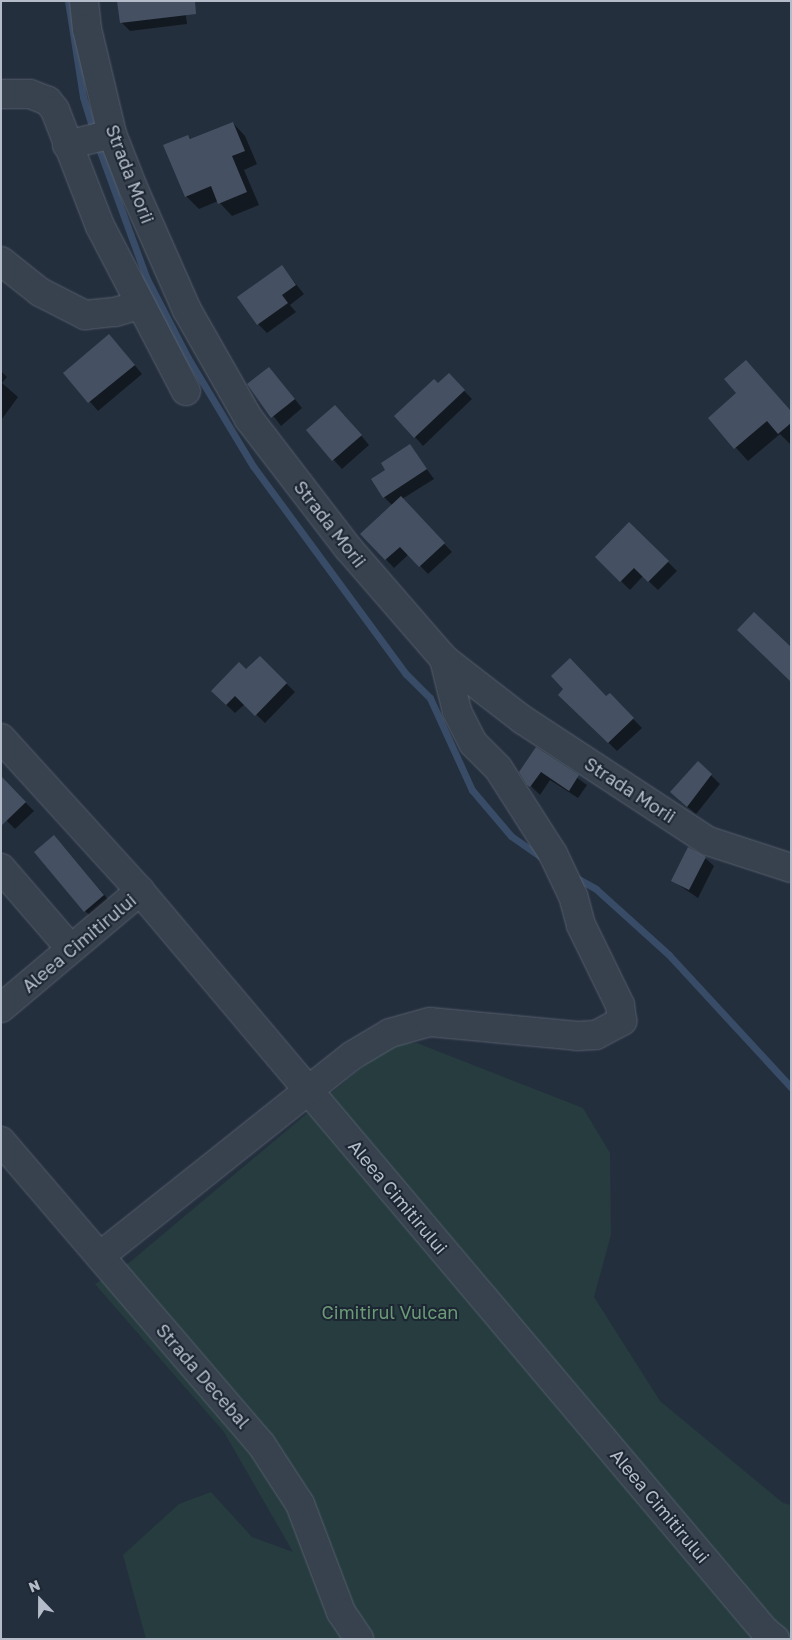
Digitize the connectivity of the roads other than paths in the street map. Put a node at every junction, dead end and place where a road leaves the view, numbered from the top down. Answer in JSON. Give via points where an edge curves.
{"nodes":[{"id":1,"x":84,"y":1,"type":"edge"},
{"id":2,"x":1,"y":94,"type":"edge"},
{"id":3,"x":93,"y":139,"type":"junction"},
{"id":4,"x":1,"y":261,"type":"edge"},
{"id":5,"x":139,"y":305,"type":"junction"},
{"id":6,"x":186,"y":392,"type":"dead end"},
{"id":7,"x":444,"y":659,"type":"junction"},
{"id":8,"x":1,"y":738,"type":"edge"},
{"id":9,"x":1,"y":868,"type":"edge"},
{"id":10,"x":791,"y":868,"type":"edge"},
{"id":11,"x":140,"y":891,"type":"junction"},
{"id":12,"x":71,"y":949,"type":"junction"},
{"id":13,"x":1,"y":1008,"type":"edge"},
{"id":14,"x":308,"y":1090,"type":"junction"},
{"id":15,"x":1,"y":1141,"type":"edge"},
{"id":16,"x":100,"y":1256,"type":"junction"},
{"id":17,"x":359,"y":1639,"type":"edge"},
{"id":18,"x":775,"y":1639,"type":"edge"}],
"edges":[{"from":1,"to":3,"type":"street","name":"Strada Morii"},
{"from":2,"to":3,"type":"street","via":[[30,94],[48,101]]},
{"from":3,"to":5,"type":"street","via":[[100,226]]},
{"from":3,"to":7,"type":"street","name":"Strada Morii","via":[[134,190],[187,310],[249,419],[348,548]]},
{"from":4,"to":5,"type":"street","via":[[40,292],[85,315],[115,312]]},
{"from":5,"to":6,"type":"street"},
{"from":7,"to":10,"type":"street","name":"Strada Morii","via":[[523,720],[708,841]]},
{"from":7,"to":14,"type":"street","via":[[457,711],[473,743],[498,768],[553,854],[574,896],[581,924],[620,1005],[622,1021],[596,1035],[577,1036],[430,1022],[408,1026],[367,1046]]},
{"from":8,"to":11,"type":"street"},
{"from":9,"to":12,"type":"street"},
{"from":11,"to":12,"type":"street","name":"Aleea Cimitirului"},
{"from":11,"to":14,"type":"street","name":"Aleea Cimitirului"},
{"from":12,"to":13,"type":"street","name":"Aleea Cimitirului"},
{"from":14,"to":16,"type":"street"},
{"from":14,"to":18,"type":"street","name":"Aleea Cimitirului"},
{"from":15,"to":16,"type":"street","name":"Strada Decebal"},
{"from":16,"to":17,"type":"street","name":"Strada Decebal","via":[[261,1444],[300,1504],[341,1612]]}]}
